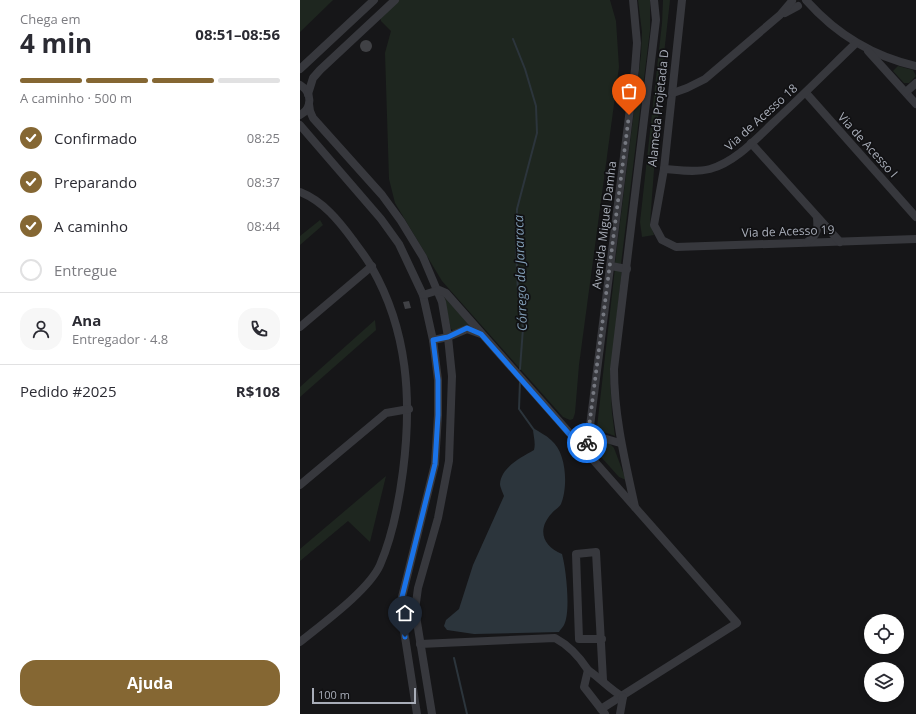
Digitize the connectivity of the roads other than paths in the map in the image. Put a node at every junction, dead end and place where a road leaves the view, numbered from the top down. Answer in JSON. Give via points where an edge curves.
{"nodes":[{"id":1,"x":374,"y":0,"type":"edge"},
{"id":2,"x":395,"y":0,"type":"edge"},
{"id":3,"x":633,"y":0,"type":"edge"},
{"id":4,"x":654,"y":0,"type":"edge"},
{"id":5,"x":682,"y":0,"type":"edge"},
{"id":6,"x":799,"y":2,"type":"edge"},
{"id":7,"x":856,"y":43,"type":"junction"},
{"id":8,"x":867,"y":49,"type":"junction"},
{"id":9,"x":916,"y":66,"type":"edge"},
{"id":10,"x":300,"y":69,"type":"edge"},
{"id":11,"x":916,"y":83,"type":"edge"},
{"id":12,"x":300,"y":85,"type":"edge"},
{"id":13,"x":906,"y":92,"type":"junction"},
{"id":14,"x":673,"y":93,"type":"junction"},
{"id":15,"x":806,"y":93,"type":"junction"},
{"id":16,"x":308,"y":94,"type":"junction"},
{"id":17,"x":309,"y":104,"type":"junction"},
{"id":18,"x":916,"y":104,"type":"edge"},
{"id":19,"x":300,"y":115,"type":"edge"},
{"id":20,"x":300,"y":125,"type":"edge"},
{"id":21,"x":751,"y":143,"type":"junction"},
{"id":22,"x":664,"y":169,"type":"junction"},
{"id":23,"x":300,"y":192,"type":"edge"},
{"id":24,"x":914,"y":215,"type":"edge"},
{"id":25,"x":817,"y":218,"type":"junction"},
{"id":26,"x":916,"y":223,"type":"edge"},
{"id":27,"x":915,"y":238,"type":"edge"},
{"id":28,"x":662,"y":240,"type":"joint"},
{"id":29,"x":840,"y":242,"type":"junction"},
{"id":30,"x":807,"y":243,"type":"junction"},
{"id":31,"x":372,"y":266,"type":"junction"},
{"id":32,"x":611,"y":266,"type":"junction"},
{"id":33,"x":627,"y":269,"type":"junction"},
{"id":34,"x":438,"y":290,"type":"junction"},
{"id":35,"x":423,"y":295,"type":"junction"},
{"id":36,"x":300,"y":327,"type":"edge"},
{"id":37,"x":481,"y":334,"type":"junction"},
{"id":38,"x":448,"y":337,"type":"junction"},
{"id":39,"x":433,"y":340,"type":"junction"},
{"id":40,"x":409,"y":408,"type":"junction"},
{"id":41,"x":589,"y":434,"type":"junction"},
{"id":42,"x":620,"y":443,"type":"junction"},
{"id":43,"x":585,"y":452,"type":"junction"},
{"id":44,"x":300,"y":485,"type":"edge"},
{"id":45,"x":635,"y":508,"type":"junction"},
{"id":46,"x":418,"y":635,"type":"junction"},
{"id":47,"x":405,"y":637,"type":"junction"},
{"id":48,"x":602,"y":638,"type":"junction"},
{"id":49,"x":300,"y":642,"type":"edge"},
{"id":50,"x":420,"y":644,"type":"junction"},
{"id":51,"x":422,"y":654,"type":"junction"},
{"id":52,"x":408,"y":657,"type":"junction"},
{"id":53,"x":588,"y":670,"type":"junction"},
{"id":54,"x":603,"y":680,"type":"junction"},
{"id":55,"x":623,"y":697,"type":"junction"},
{"id":56,"x":603,"y":711,"type":"edge"},
{"id":57,"x":417,"y":714,"type":"edge"},
{"id":58,"x":432,"y":714,"type":"edge"},
{"id":59,"x":620,"y":714,"type":"edge"}],
"edges":[{"from":1,"to":10,"type":"street"},
{"from":2,"to":16,"type":"street","via":[[320,70],[313,78]]},
{"from":3,"to":32,"type":"street","name":"Avenida Miguel Damha","via":[[637,43],[635,69]]},
{"from":4,"to":33,"type":"street","via":[[656,20]]},
{"from":5,"to":14,"type":"street","name":"Alameda Projetada D"},
{"from":6,"to":7,"type":"street","via":[[818,13]]},
{"from":6,"to":14,"type":"street","via":[[705,79]]},
{"from":7,"to":8,"type":"street"},
{"from":7,"to":15,"type":"street","name":"Via de Acesso 18"},
{"from":8,"to":9,"type":"street"},
{"from":8,"to":13,"type":"street"},
{"from":11,"to":13,"type":"street"},
{"from":12,"to":16,"type":"street"},
{"from":13,"to":18,"type":"street"},
{"from":14,"to":22,"type":"street","name":"Alameda Projetada D"},
{"from":15,"to":21,"type":"street","name":"Via de Acesso 18"},
{"from":15,"to":24,"type":"street","name":"Via de Acesso I"},
{"from":16,"to":17,"type":"street"},
{"from":17,"to":19,"type":"street"},
{"from":17,"to":34,"type":"street","via":[[313,118],[382,195],[401,221],[416,244]]},
{"from":20,"to":35,"type":"street","via":[[381,219],[399,244]]},
{"from":21,"to":22,"type":"street","name":"Via de Acesso 18","via":[[730,160],[710,169]]},
{"from":21,"to":25,"type":"street"},
{"from":22,"to":28,"type":"street","name":"Alameda Projetada D","via":[[654,226]]},
{"from":23,"to":31,"type":"street","via":[[310,196],[337,219]]},
{"from":24,"to":26,"type":"street","name":"Via de Acesso I"},
{"from":25,"to":29,"type":"street"},
{"from":25,"to":30,"type":"street","via":[[818,231],[815,238]]},
{"from":27,"to":29,"type":"street","name":"Via de Acesso 19"},
{"from":28,"to":30,"type":"street","name":"Via de Acesso 19","via":[[676,247]]},
{"from":29,"to":30,"type":"street","name":"Via de Acesso 19"},
{"from":31,"to":36,"type":"street"},
{"from":31,"to":40,"type":"street","via":[[394,318],[402,349]]},
{"from":32,"to":33,"type":"street"},
{"from":32,"to":41,"type":"street","name":"Avenida Miguel Damha"},
{"from":33,"to":42,"type":"street","via":[[614,369],[614,397]]},
{"from":34,"to":35,"type":"street"},
{"from":34,"to":37,"type":"street","via":[[446,293]]},
{"from":34,"to":38,"type":"street"},
{"from":35,"to":39,"type":"street"},
{"from":37,"to":38,"type":"street","via":[[467,328]]},
{"from":37,"to":43,"type":"street"},
{"from":38,"to":39,"type":"street"},
{"from":38,"to":46,"type":"street","via":[[452,376],[449,461],[438,518],[418,588],[415,610]]},
{"from":39,"to":47,"type":"street","via":[[438,380],[435,464],[400,605]]},
{"from":40,"to":44,"type":"street","via":[[386,413]]},
{"from":40,"to":49,"type":"street","via":[[400,498],[380,566],[354,595]]},
{"from":41,"to":42,"type":"street"},
{"from":41,"to":43,"type":"street","name":"Avenida Miguel Damha"},
{"from":42,"to":45,"type":"street"},
{"from":43,"to":45,"type":"street"},
{"from":45,"to":55,"type":"street","via":[[737,623]]},
{"from":46,"to":47,"type":"street"},
{"from":46,"to":50,"type":"street"},
{"from":47,"to":52,"type":"street"},
{"from":48,"to":48,"type":"street","via":[[580,639],[576,554],[596,552]]},
{"from":48,"to":54,"type":"street"},
{"from":50,"to":51,"type":"street"},
{"from":50,"to":53,"type":"street","via":[[555,638],[581,658]]},
{"from":51,"to":52,"type":"street"},
{"from":51,"to":58,"type":"street"},
{"from":52,"to":57,"type":"street"},
{"from":53,"to":54,"type":"street"},
{"from":53,"to":56,"type":"street","via":[[584,687]]},
{"from":54,"to":55,"type":"street","via":[[610,690]]},
{"from":55,"to":56,"type":"street"},
{"from":55,"to":59,"type":"street"}]}
